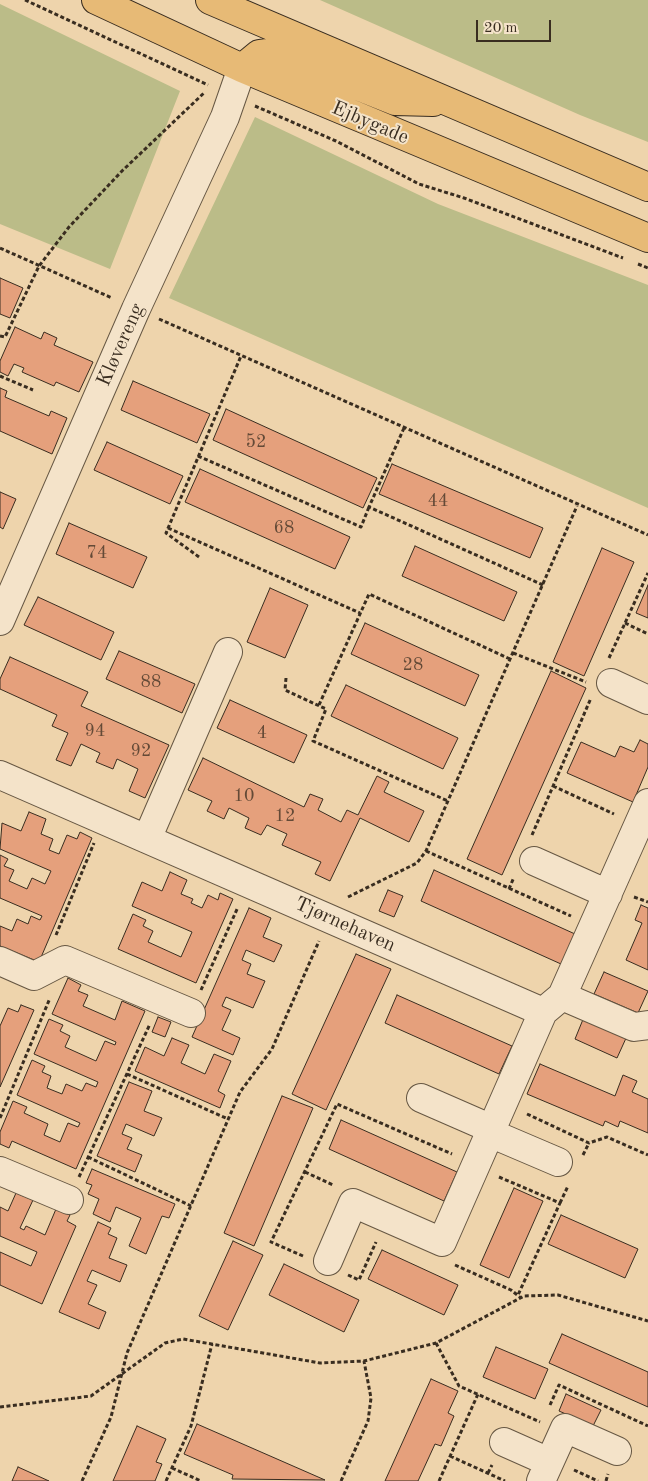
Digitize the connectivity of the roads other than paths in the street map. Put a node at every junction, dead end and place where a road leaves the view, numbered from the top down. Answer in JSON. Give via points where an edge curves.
{"nodes":[{"id":1,"x":96,"y":0,"type":"edge"},
{"id":2,"x":210,"y":0,"type":"edge"},
{"id":3,"x":248,"y":18,"type":"junction"},
{"id":4,"x":242,"y":68,"type":"junction"},
{"id":5,"x":450,"y":103,"type":"junction"},
{"id":6,"x":648,"y":187,"type":"edge"},
{"id":7,"x":648,"y":238,"type":"edge"},
{"id":8,"x":0,"y":621,"type":"edge"},
{"id":9,"x":228,"y":652,"type":"dead end"},
{"id":10,"x":605,"y":676,"type":"road end"},
{"id":11,"x":648,"y":700,"type":"edge"},
{"id":12,"x":0,"y":775,"type":"edge"},
{"id":13,"x":643,"y":814,"type":"edge"},
{"id":14,"x":147,"y":839,"type":"junction"},
{"id":15,"x":527,"y":858,"type":"road end"},
{"id":16,"x":608,"y":894,"type":"junction"},
{"id":17,"x":0,"y":961,"type":"edge"},
{"id":18,"x":553,"y":1004,"type":"junction"},
{"id":19,"x":191,"y":1014,"type":"road end"},
{"id":20,"x":648,"y":1025,"type":"edge"},
{"id":21,"x":421,"y":1098,"type":"dead end"},
{"id":22,"x":491,"y":1131,"type":"junction"},
{"id":23,"x":558,"y":1162,"type":"dead end"},
{"id":24,"x":0,"y":1171,"type":"edge"},
{"id":25,"x":69,"y":1200,"type":"road end"},
{"id":26,"x":328,"y":1261,"type":"dead end"},
{"id":27,"x":504,"y":1442,"type":"dead end"},
{"id":28,"x":617,"y":1451,"type":"dead end"},
{"id":29,"x":545,"y":1472,"type":"edge"}],
"edges":[{"from":1,"to":4,"type":"main road","name":"Ejbygade"},
{"from":2,"to":3,"type":"main road"},
{"from":3,"to":4,"type":"main road"},
{"from":3,"to":5,"type":"main road"},
{"from":4,"to":5,"type":"main road","via":[[259,54],[273,52],[396,101]]},
{"from":4,"to":7,"type":"main road","name":"Ejbygade"},
{"from":4,"to":8,"type":"street","name":"Kløvereng","via":[[222,92],[225,117],[136,309]]},
{"from":5,"to":6,"type":"main road"},
{"from":9,"to":14,"type":"street"},
{"from":10,"to":11,"type":"street"},
{"from":12,"to":14,"type":"street","name":"Tjørnehaven"},
{"from":13,"to":16,"type":"street"},
{"from":14,"to":18,"type":"street","name":"Tjørnehaven","via":[[248,883]]},
{"from":15,"to":16,"type":"street"},
{"from":16,"to":18,"type":"street"},
{"from":17,"to":19,"type":"street","via":[[34,976],[60,948]]},
{"from":18,"to":20,"type":"street","name":"Tjørnehaven","via":[[634,1027]]},
{"from":18,"to":22,"type":"street"},
{"from":21,"to":22,"type":"street"},
{"from":22,"to":23,"type":"street"},
{"from":22,"to":26,"type":"street","via":[[442,1242],[353,1203]]},
{"from":24,"to":25,"type":"street"},
{"from":27,"to":29,"type":"street"},
{"from":28,"to":29,"type":"street","via":[[565,1428]]}]}
